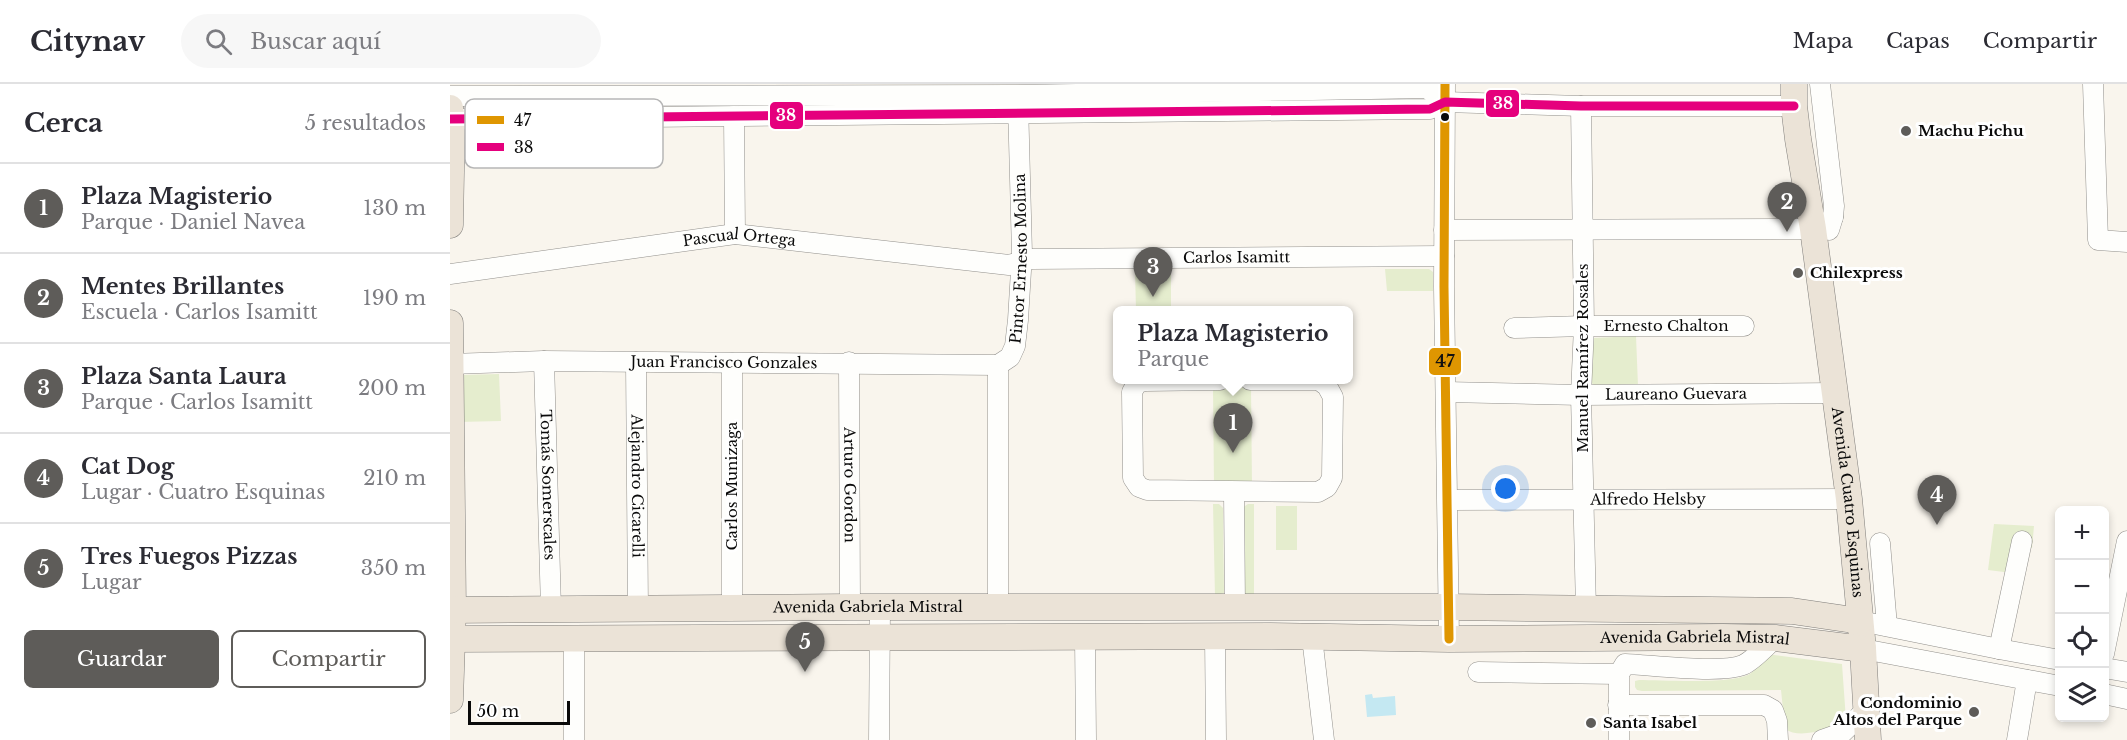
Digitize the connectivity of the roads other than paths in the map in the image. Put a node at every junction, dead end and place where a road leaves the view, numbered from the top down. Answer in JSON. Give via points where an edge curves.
{"nodes":[{"id":1,"x":1820,"y":84,"type":"edge"},
{"id":2,"x":2093,"y":84,"type":"edge"},
{"id":3,"x":735,"y":89,"type":"edge"},
{"id":4,"x":1445,"y":93,"type":"edge"},
{"id":5,"x":1794,"y":95,"type":"edge"},
{"id":6,"x":1018,"y":98,"type":"edge"},
{"id":7,"x":605,"y":99,"type":"edge"},
{"id":8,"x":1581,"y":106,"type":"junction"},
{"id":9,"x":465,"y":110,"type":"edge"},
{"id":10,"x":450,"y":111,"type":"edge"},
{"id":11,"x":465,"y":111,"type":"edge"},
{"id":12,"x":663,"y":115,"type":"edge"},
{"id":13,"x":734,"y":116,"type":"junction"},
{"id":14,"x":1823,"y":223,"type":"junction"},
{"id":15,"x":450,"y":225,"type":"edge"},
{"id":16,"x":1583,"y":228,"type":"junction"},
{"id":17,"x":1444,"y":230,"type":"junction"},
{"id":18,"x":735,"y":234,"type":"junction"},
{"id":19,"x":2127,"y":242,"type":"edge"},
{"id":20,"x":1444,"y":256,"type":"junction"},
{"id":21,"x":1026,"y":260,"type":"junction"},
{"id":22,"x":450,"y":274,"type":"edge"},
{"id":23,"x":450,"y":323,"type":"edge"},
{"id":24,"x":1584,"y":326,"type":"junction"},
{"id":25,"x":1744,"y":326,"type":"dead end"},
{"id":26,"x":1514,"y":328,"type":"dead end"},
{"id":27,"x":544,"y":361,"type":"junction"},
{"id":28,"x":636,"y":362,"type":"junction"},
{"id":29,"x":849,"y":362,"type":"junction"},
{"id":30,"x":732,"y":363,"type":"junction"},
{"id":31,"x":450,"y":364,"type":"edge"},
{"id":32,"x":998,"y":365,"type":"junction"},
{"id":33,"x":1136,"y":384,"type":"edge"},
{"id":34,"x":1325,"y":384,"type":"edge"},
{"id":35,"x":1446,"y":392,"type":"junction"},
{"id":36,"x":1835,"y":393,"type":"junction"},
{"id":37,"x":1581,"y":395,"type":"junction"},
{"id":38,"x":1234,"y":492,"type":"junction"},
{"id":39,"x":1584,"y":499,"type":"junction"},
{"id":40,"x":1849,"y":499,"type":"junction"},
{"id":41,"x":1448,"y":500,"type":"junction"},
{"id":42,"x":2022,"y":541,"type":"dead end"},
{"id":43,"x":2127,"y":541,"type":"edge"},
{"id":44,"x":1880,"y":543,"type":"dead end"},
{"id":45,"x":1235,"y":606,"type":"junction"},
{"id":46,"x":850,"y":607,"type":"junction"},
{"id":47,"x":998,"y":607,"type":"junction"},
{"id":48,"x":1448,"y":607,"type":"junction"},
{"id":49,"x":1327,"y":608,"type":"junction"},
{"id":50,"x":551,"y":609,"type":"junction"},
{"id":51,"x":732,"y":609,"type":"junction"},
{"id":52,"x":880,"y":609,"type":"junction"},
{"id":53,"x":1288,"y":609,"type":"junction"},
{"id":54,"x":452,"y":610,"type":"edge"},
{"id":55,"x":638,"y":610,"type":"junction"},
{"id":56,"x":1586,"y":610,"type":"junction"},
{"id":57,"x":1860,"y":621,"type":"junction"},
{"id":58,"x":1887,"y":626,"type":"junction"},
{"id":59,"x":2109,"y":629,"type":"edge"},
{"id":60,"x":1215,"y":636,"type":"junction"},
{"id":61,"x":881,"y":637,"type":"junction"},
{"id":62,"x":1085,"y":637,"type":"junction"},
{"id":63,"x":1309,"y":637,"type":"junction"},
{"id":64,"x":1723,"y":637,"type":"junction"},
{"id":65,"x":451,"y":638,"type":"edge"},
{"id":66,"x":574,"y":638,"type":"junction"},
{"id":67,"x":1775,"y":638,"type":"junction"},
{"id":68,"x":1449,"y":639,"type":"junction"},
{"id":69,"x":1863,"y":649,"type":"junction"},
{"id":70,"x":1999,"y":649,"type":"junction"},
{"id":71,"x":2055,"y":659,"type":"edge"},
{"id":72,"x":1713,"y":669,"type":"junction"},
{"id":73,"x":2109,"y":669,"type":"edge"},
{"id":74,"x":1478,"y":672,"type":"dead end"},
{"id":75,"x":2127,"y":672,"type":"edge"},
{"id":76,"x":1618,"y":674,"type":"junction"},
{"id":77,"x":2027,"y":680,"type":"junction"},
{"id":78,"x":2055,"y":685,"type":"edge"},
{"id":79,"x":2109,"y":695,"type":"edge"},
{"id":80,"x":2127,"y":699,"type":"edge"},
{"id":81,"x":450,"y":700,"type":"edge"},
{"id":82,"x":1618,"y":705,"type":"junction"},
{"id":83,"x":1866,"y":710,"type":"junction"},
{"id":84,"x":574,"y":740,"type":"edge"},
{"id":85,"x":879,"y":740,"type":"edge"},
{"id":86,"x":1086,"y":740,"type":"edge"},
{"id":87,"x":1216,"y":740,"type":"edge"},
{"id":88,"x":1324,"y":740,"type":"edge"},
{"id":89,"x":1619,"y":740,"type":"edge"},
{"id":90,"x":1778,"y":740,"type":"edge"},
{"id":91,"x":1822,"y":740,"type":"edge"},
{"id":92,"x":1868,"y":740,"type":"edge"},
{"id":93,"x":2017,"y":740,"type":"edge"}],
"edges":[{"from":1,"to":14,"type":"street","via":[[1834,206]]},
{"from":2,"to":19,"type":"street","via":[[2098,240]]},
{"from":3,"to":6,"type":"street"},
{"from":3,"to":7,"type":"street"},
{"from":4,"to":6,"type":"street","via":[[1430,109]]},
{"from":4,"to":8,"type":"street"},
{"from":4,"to":17,"type":"street"},
{"from":5,"to":8,"type":"street"},
{"from":5,"to":14,"type":"main road"},
{"from":6,"to":13,"type":"street"},
{"from":6,"to":21,"type":"street","name":"Pintor Ernesto Molina"},
{"from":8,"to":16,"type":"street","name":"Manuel Ramírez Rosales"},
{"from":9,"to":10,"type":"street"},
{"from":10,"to":11,"type":"street"},
{"from":10,"to":15,"type":"main road"},
{"from":12,"to":13,"type":"street"},
{"from":13,"to":18,"type":"street"},
{"from":14,"to":16,"type":"street"},
{"from":14,"to":36,"type":"main road","name":"Avenida Cuatro Esquinas","via":[[1818,265]]},
{"from":16,"to":17,"type":"street"},
{"from":16,"to":24,"type":"street","name":"Manuel Ramírez Rosales"},
{"from":17,"to":20,"type":"street"},
{"from":18,"to":21,"type":"street","name":"Pascual Ortega","via":[[1009,265]]},
{"from":18,"to":22,"type":"street","name":"Pascual Ortega"},
{"from":20,"to":21,"type":"street","name":"Carlos Isamitt"},
{"from":20,"to":35,"type":"street"},
{"from":21,"to":32,"type":"street","name":"Pintor Ernesto Molina","via":[[1015,346],[1010,357]]},
{"from":23,"to":31,"type":"main road"},
{"from":24,"to":25,"type":"street","name":"Ernesto Chalton"},
{"from":24,"to":26,"type":"street","name":"Ernesto Chalton"},
{"from":24,"to":37,"type":"street","name":"Manuel Ramírez Rosales"},
{"from":27,"to":28,"type":"street","name":"Juan Francisco Gonzales"},
{"from":27,"to":31,"type":"street","name":"Juan Francisco Gonzales"},
{"from":27,"to":50,"type":"street","name":"Tomás Somerscales"},
{"from":28,"to":30,"type":"street","name":"Juan Francisco Gonzales"},
{"from":28,"to":55,"type":"street","name":"Alejandro Cicarelli"},
{"from":29,"to":30,"type":"street","name":"Juan Francisco Gonzales"},
{"from":29,"to":32,"type":"street","name":"Juan Francisco Gonzales"},
{"from":29,"to":46,"type":"street","name":"Arturo Gordon"},
{"from":30,"to":51,"type":"street","name":"Carlos Munizaga"},
{"from":31,"to":54,"type":"main road"},
{"from":32,"to":47,"type":"street","name":"Pintor Ernesto Molina"},
{"from":33,"to":38,"type":"street","via":[[1132,392],[1133,478],[1139,487]]},
{"from":34,"to":38,"type":"street","via":[[1333,397],[1332,478],[1327,487],[1318,492]]},
{"from":35,"to":37,"type":"street","name":"Laureano Guevara"},
{"from":35,"to":41,"type":"street"},
{"from":36,"to":37,"type":"street","name":"Laureano Guevara"},
{"from":36,"to":40,"type":"main road","name":"Avenida Cuatro Esquinas"},
{"from":37,"to":39,"type":"street","name":"Manuel Ramírez Rosales"},
{"from":38,"to":45,"type":"street"},
{"from":39,"to":40,"type":"street","name":"Alfredo Helsby"},
{"from":39,"to":41,"type":"street","name":"Alfredo Helsby"},
{"from":39,"to":56,"type":"street","name":"Manuel Ramírez Rosales"},
{"from":40,"to":57,"type":"main road","name":"Avenida Cuatro Esquinas"},
{"from":41,"to":48,"type":"street"},
{"from":42,"to":70,"type":"street"},
{"from":43,"to":59,"type":"street"},
{"from":44,"to":58,"type":"street"},
{"from":45,"to":47,"type":"main road","name":"Avenida Gabriela Mistral"},
{"from":45,"to":53,"type":"main road","name":"Avenida Gabriela Mistral"},
{"from":46,"to":51,"type":"main road","name":"Avenida Gabriela Mistral"},
{"from":46,"to":52,"type":"main road","name":"Avenida Gabriela Mistral"},
{"from":47,"to":52,"type":"main road","name":"Avenida Gabriela Mistral"},
{"from":48,"to":49,"type":"main road","name":"Avenida Gabriela Mistral"},
{"from":48,"to":56,"type":"main road","name":"Avenida Gabriela Mistral"},
{"from":48,"to":68,"type":"street"},
{"from":49,"to":53,"type":"main road","name":"Avenida Gabriela Mistral"},
{"from":49,"to":63,"type":"street","via":[[1322,614],[1321,630]]},
{"from":50,"to":54,"type":"main road","name":"Avenida Gabriela Mistral"},
{"from":50,"to":55,"type":"main road","name":"Avenida Gabriela Mistral"},
{"from":51,"to":55,"type":"main road","name":"Avenida Gabriela Mistral"},
{"from":52,"to":61,"type":"street"},
{"from":53,"to":63,"type":"street","via":[[1297,621],[1295,629]]},
{"from":54,"to":65,"type":"main road"},
{"from":56,"to":57,"type":"main road","name":"Avenida Gabriela Mistral","via":[[1792,611]]},
{"from":57,"to":58,"type":"street","name":"Avenida Gabriela Mistral"},
{"from":57,"to":69,"type":"main road","name":"Avenida Cuatro Esquinas"},
{"from":58,"to":70,"type":"street","name":"Avenida Gabriela Mistral"},
{"from":60,"to":62,"type":"main road","name":"Avenida Gabriela Mistral"},
{"from":60,"to":63,"type":"main road","name":"Avenida Gabriela Mistral"},
{"from":60,"to":87,"type":"street"},
{"from":61,"to":62,"type":"main road","name":"Avenida Gabriela Mistral"},
{"from":61,"to":66,"type":"main road","name":"Avenida Gabriela Mistral"},
{"from":61,"to":85,"type":"street"},
{"from":62,"to":86,"type":"street"},
{"from":63,"to":68,"type":"main road","name":"Avenida Gabriela Mistral"},
{"from":63,"to":88,"type":"street"},
{"from":64,"to":67,"type":"main road","name":"Avenida Gabriela Mistral"},
{"from":64,"to":68,"type":"main road","name":"Avenida Gabriela Mistral"},
{"from":64,"to":72,"type":"street","via":[[1731,657]]},
{"from":65,"to":66,"type":"main road","name":"Avenida Gabriela Mistral"},
{"from":65,"to":81,"type":"main road"},
{"from":66,"to":84,"type":"street"},
{"from":67,"to":69,"type":"main road","name":"Avenida Gabriela Mistral"},
{"from":67,"to":72,"type":"street","via":[[1746,664]]},
{"from":69,"to":77,"type":"street","name":"Avenida Gabriela Mistral"},
{"from":69,"to":83,"type":"main road","name":"Avenida Cuatro Esquinas"},
{"from":70,"to":71,"type":"street","name":"Avenida Gabriela Mistral"},
{"from":72,"to":76,"type":"street","via":[[1625,664]]},
{"from":73,"to":75,"type":"street"},
{"from":74,"to":76,"type":"street"},
{"from":76,"to":82,"type":"street"},
{"from":77,"to":78,"type":"street","name":"Avenida Gabriela Mistral"},
{"from":77,"to":93,"type":"street"},
{"from":79,"to":80,"type":"street"},
{"from":82,"to":89,"type":"street"},
{"from":82,"to":90,"type":"street","via":[[1764,705],[1773,710]]},
{"from":83,"to":91,"type":"street","via":[[1842,733]]},
{"from":83,"to":92,"type":"main road","name":"Avenida Cuatro Esquinas"}]}
